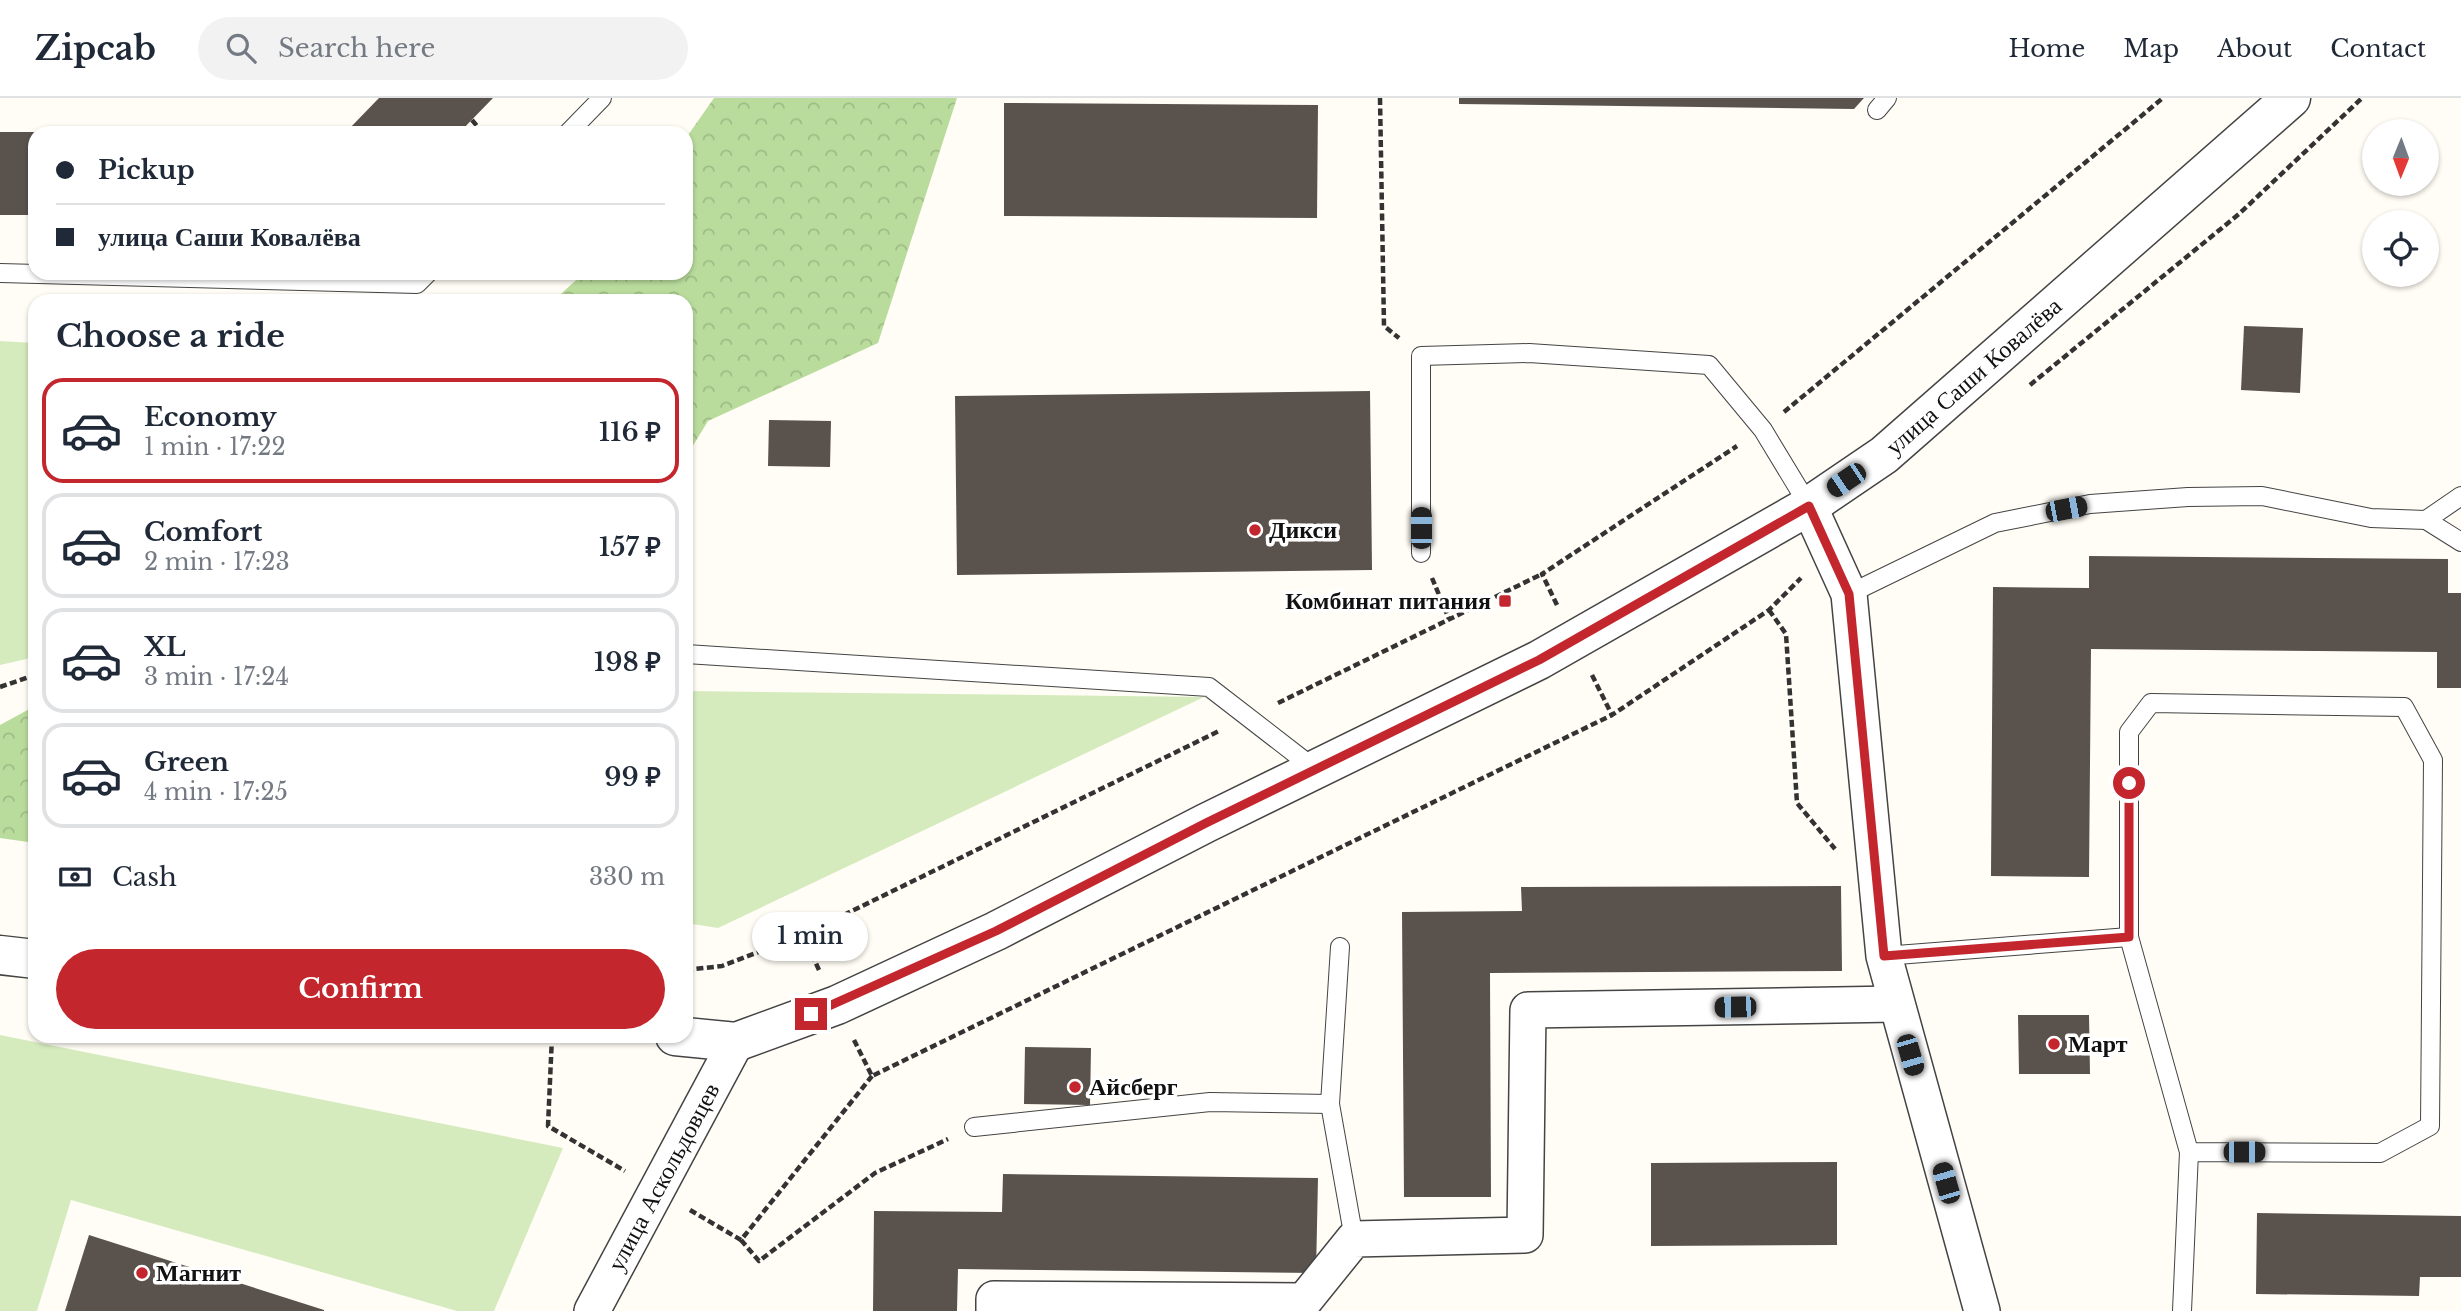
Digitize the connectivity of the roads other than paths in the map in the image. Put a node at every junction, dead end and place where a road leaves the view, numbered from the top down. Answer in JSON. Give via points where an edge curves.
{"nodes":[{"id":1,"x":602,"y":98,"type":"edge"},
{"id":2,"x":2291,"y":98,"type":"edge"},
{"id":3,"x":575,"y":126,"type":"edge"},
{"id":4,"x":0,"y":273,"type":"edge"},
{"id":5,"x":28,"y":274,"type":"edge"},
{"id":6,"x":265,"y":280,"type":"edge"},
{"id":7,"x":421,"y":280,"type":"edge"},
{"id":8,"x":2461,"y":496,"type":"edge"},
{"id":9,"x":1809,"y":506,"type":"junction"},
{"id":10,"x":2426,"y":520,"type":"junction"},
{"id":11,"x":2461,"y":542,"type":"edge"},
{"id":12,"x":1421,"y":553,"type":"road end"},
{"id":13,"x":1849,"y":594,"type":"junction"},
{"id":14,"x":693,"y":654,"type":"edge"},
{"id":15,"x":1315,"y":769,"type":"junction"},
{"id":16,"x":2129,"y":937,"type":"junction"},
{"id":17,"x":1340,"y":947,"type":"dead end"},
{"id":18,"x":0,"y":955,"type":"edge"},
{"id":19,"x":1884,"y":956,"type":"junction"},
{"id":20,"x":28,"y":958,"type":"edge"},
{"id":21,"x":1896,"y":1004,"type":"junction"},
{"id":22,"x":693,"y":1038,"type":"edge"},
{"id":23,"x":736,"y":1042,"type":"junction"},
{"id":24,"x":1330,"y":1104,"type":"junction"},
{"id":25,"x":974,"y":1127,"type":"road end"},
{"id":26,"x":2189,"y":1152,"type":"junction"},
{"id":27,"x":1354,"y":1239,"type":"junction"},
{"id":28,"x":592,"y":1311,"type":"edge"},
{"id":29,"x":994,"y":1311,"type":"edge"},
{"id":30,"x":1982,"y":1311,"type":"edge"},
{"id":31,"x":2182,"y":1311,"type":"edge"}],
"edges":[{"from":1,"to":3,"type":"lane"},
{"from":2,"to":9,"type":"street","name":"улица Саши Ковалёва","via":[[1884,455]]},
{"from":4,"to":5,"type":"lane"},
{"from":6,"to":7,"type":"lane","via":[[417,284]]},
{"from":8,"to":10,"type":"lane"},
{"from":9,"to":12,"type":"lane","via":[[1763,430],[1709,365],[1529,353],[1421,356]]},
{"from":9,"to":13,"type":"street"},
{"from":9,"to":15,"type":"street","name":"улица Саши Ковалёва","via":[[1539,660]]},
{"from":10,"to":11,"type":"lane"},
{"from":10,"to":13,"type":"lane","via":[[2371,518],[2262,496],[2090,504],[1995,523]]},
{"from":13,"to":19,"type":"street"},
{"from":14,"to":15,"type":"lane","via":[[1209,687]]},
{"from":15,"to":23,"type":"street","name":"улица Саши Ковалёва","via":[[996,931],[836,1005]]},
{"from":16,"to":19,"type":"lane"},
{"from":16,"to":26,"type":"lane"},
{"from":16,"to":26,"type":"lane","via":[[2129,732],[2151,703],[2404,707],[2433,760],[2430,1126],[2380,1153]]},
{"from":17,"to":24,"type":"lane"},
{"from":18,"to":20,"type":"street"},
{"from":19,"to":21,"type":"street"},
{"from":21,"to":27,"type":"street","via":[[1528,1010],[1525,1235]]},
{"from":21,"to":30,"type":"street"},
{"from":22,"to":23,"type":"street","name":"улица Саши Ковалёва"},
{"from":23,"to":28,"type":"street","name":"улица Аскольдовцев"},
{"from":24,"to":25,"type":"lane","via":[[1210,1102]]},
{"from":24,"to":27,"type":"lane"},
{"from":26,"to":31,"type":"lane"},
{"from":27,"to":29,"type":"street","via":[[1304,1301],[994,1299]]}]}
